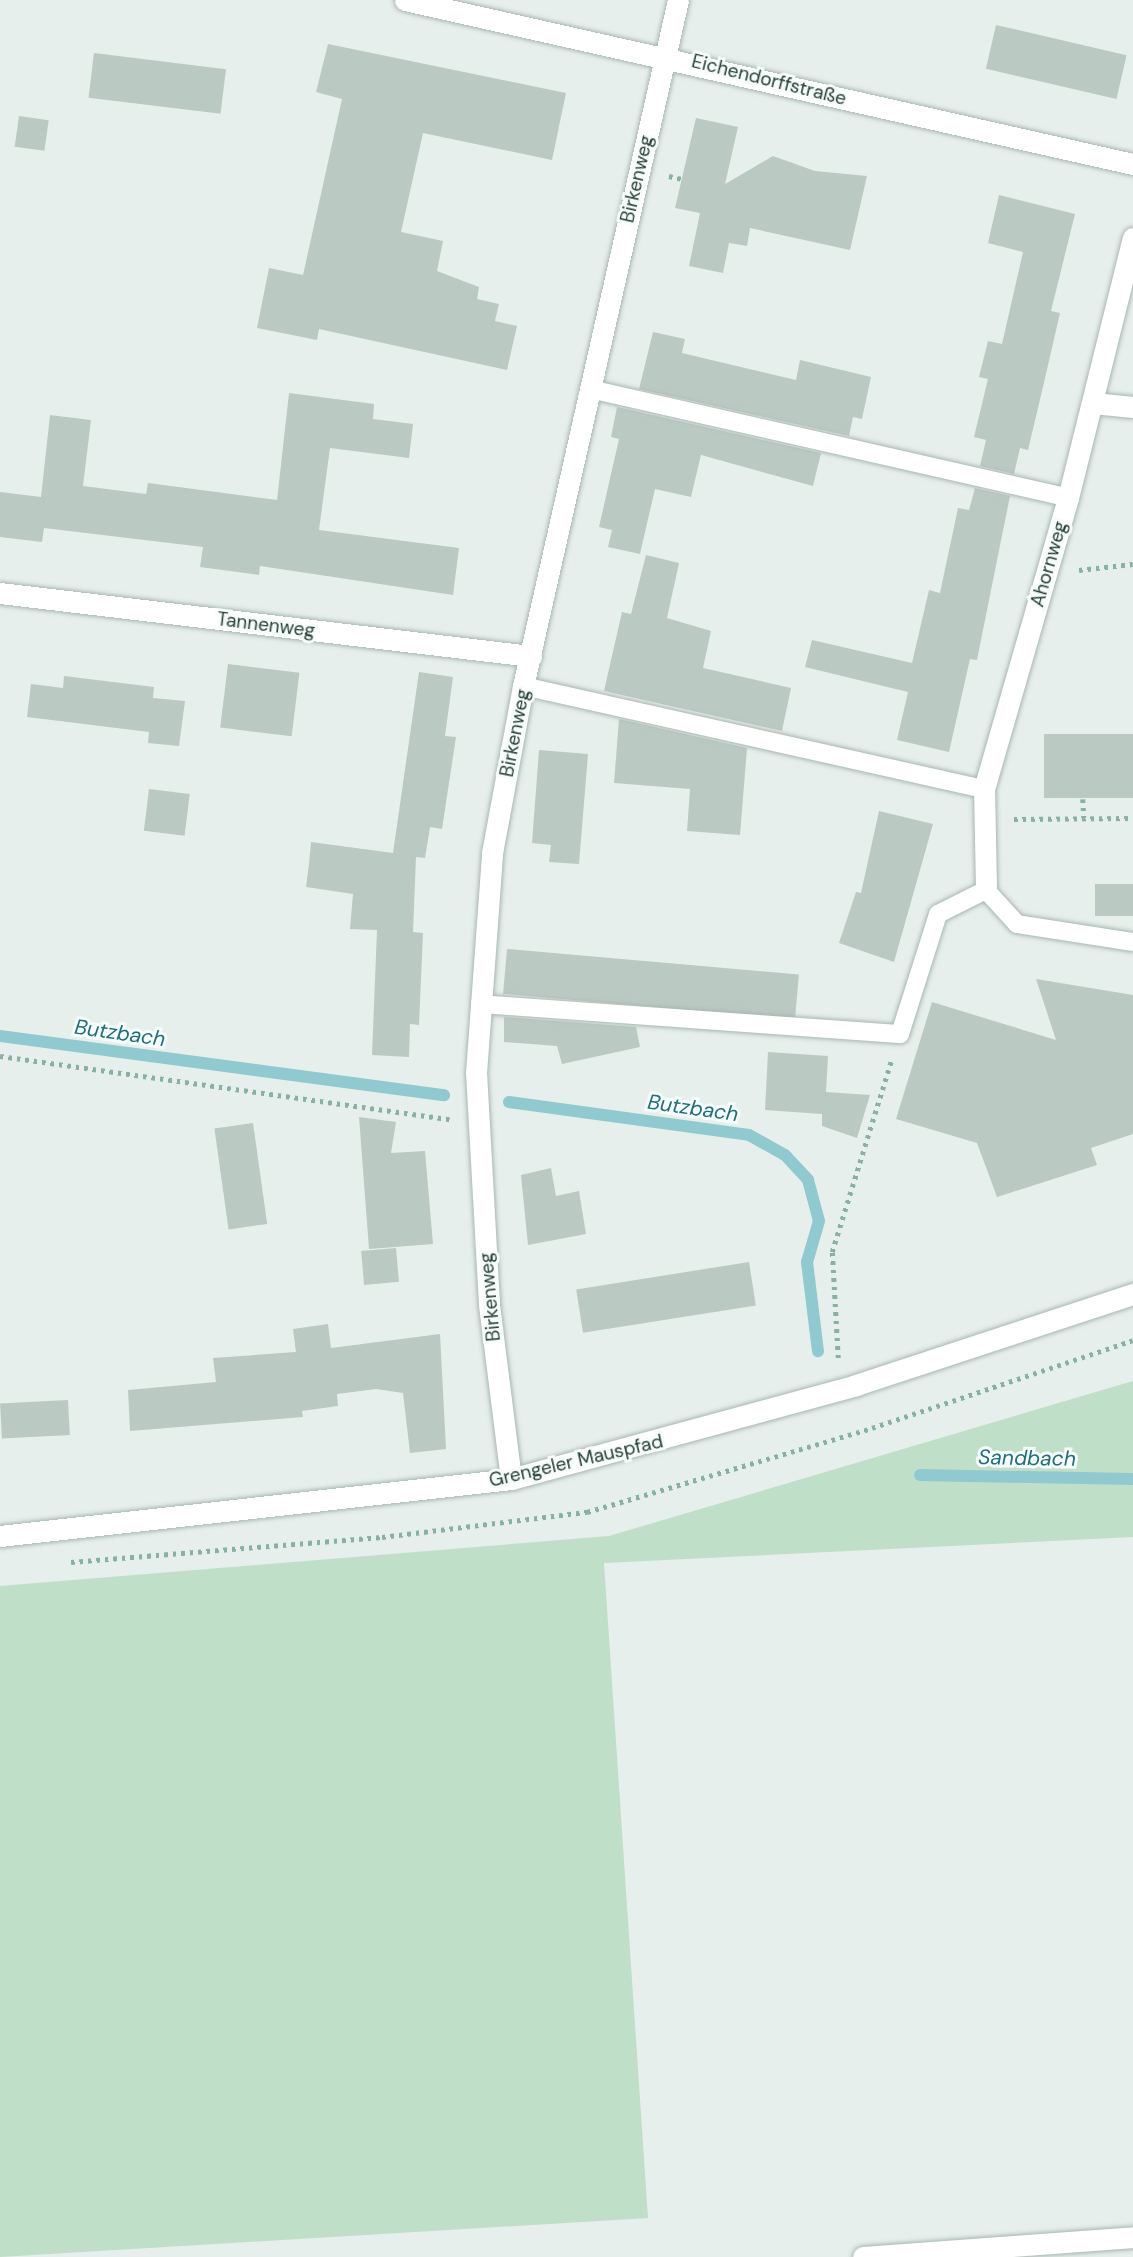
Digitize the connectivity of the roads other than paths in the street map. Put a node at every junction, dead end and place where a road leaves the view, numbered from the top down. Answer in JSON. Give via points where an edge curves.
{"nodes":[{"id":1,"x":405,"y":0,"type":"edge"},
{"id":2,"x":678,"y":0,"type":"edge"},
{"id":3,"x":666,"y":54,"type":"junction"},
{"id":4,"x":1133,"y":164,"type":"edge"},
{"id":5,"x":1133,"y":238,"type":"edge"},
{"id":6,"x":590,"y":389,"type":"junction"},
{"id":7,"x":1093,"y":403,"type":"junction"},
{"id":8,"x":1133,"y":407,"type":"edge"},
{"id":9,"x":1069,"y":498,"type":"junction"},
{"id":10,"x":0,"y":593,"type":"edge"},
{"id":11,"x":531,"y":656,"type":"junction"},
{"id":12,"x":523,"y":686,"type":"junction"},
{"id":13,"x":984,"y":789,"type":"junction"},
{"id":14,"x":986,"y":890,"type":"junction"},
{"id":15,"x":1133,"y":942,"type":"edge"},
{"id":16,"x":480,"y":1004,"type":"junction"},
{"id":17,"x":1133,"y":1294,"type":"edge"},
{"id":18,"x":511,"y":1479,"type":"junction"},
{"id":19,"x":0,"y":1536,"type":"edge"},
{"id":20,"x":1133,"y":2237,"type":"edge"},
{"id":21,"x":863,"y":2257,"type":"edge"}],
"edges":[{"from":1,"to":3,"type":"street","name":"Eichendorffstraße"},
{"from":2,"to":3,"type":"street","name":"Birkenweg"},
{"from":3,"to":4,"type":"street","name":"Eichendorffstraße"},
{"from":3,"to":6,"type":"street","name":"Birkenweg"},
{"from":5,"to":7,"type":"street","name":"Ahornweg"},
{"from":6,"to":9,"type":"lane"},
{"from":6,"to":11,"type":"street","name":"Birkenweg"},
{"from":7,"to":8,"type":"street"},
{"from":7,"to":9,"type":"street","name":"Ahornweg"},
{"from":9,"to":13,"type":"street","name":"Ahornweg"},
{"from":10,"to":11,"type":"street","name":"Tannenweg"},
{"from":11,"to":12,"type":"street","name":"Birkenweg"},
{"from":12,"to":13,"type":"lane"},
{"from":12,"to":16,"type":"street","name":"Birkenweg","via":[[492,853]]},
{"from":13,"to":14,"type":"street","name":"Ahornweg"},
{"from":14,"to":15,"type":"lane","via":[[1017,924]]},
{"from":14,"to":16,"type":"lane","via":[[938,914],[900,1034]]},
{"from":16,"to":18,"type":"street","name":"Birkenweg","via":[[478,1125],[489,1304]]},
{"from":17,"to":18,"type":"street","name":"Grengeler Mauspfad","via":[[856,1385]]},
{"from":18,"to":19,"type":"street","name":"Grengeler Mauspfad"},
{"from":20,"to":21,"type":"street"}]}
